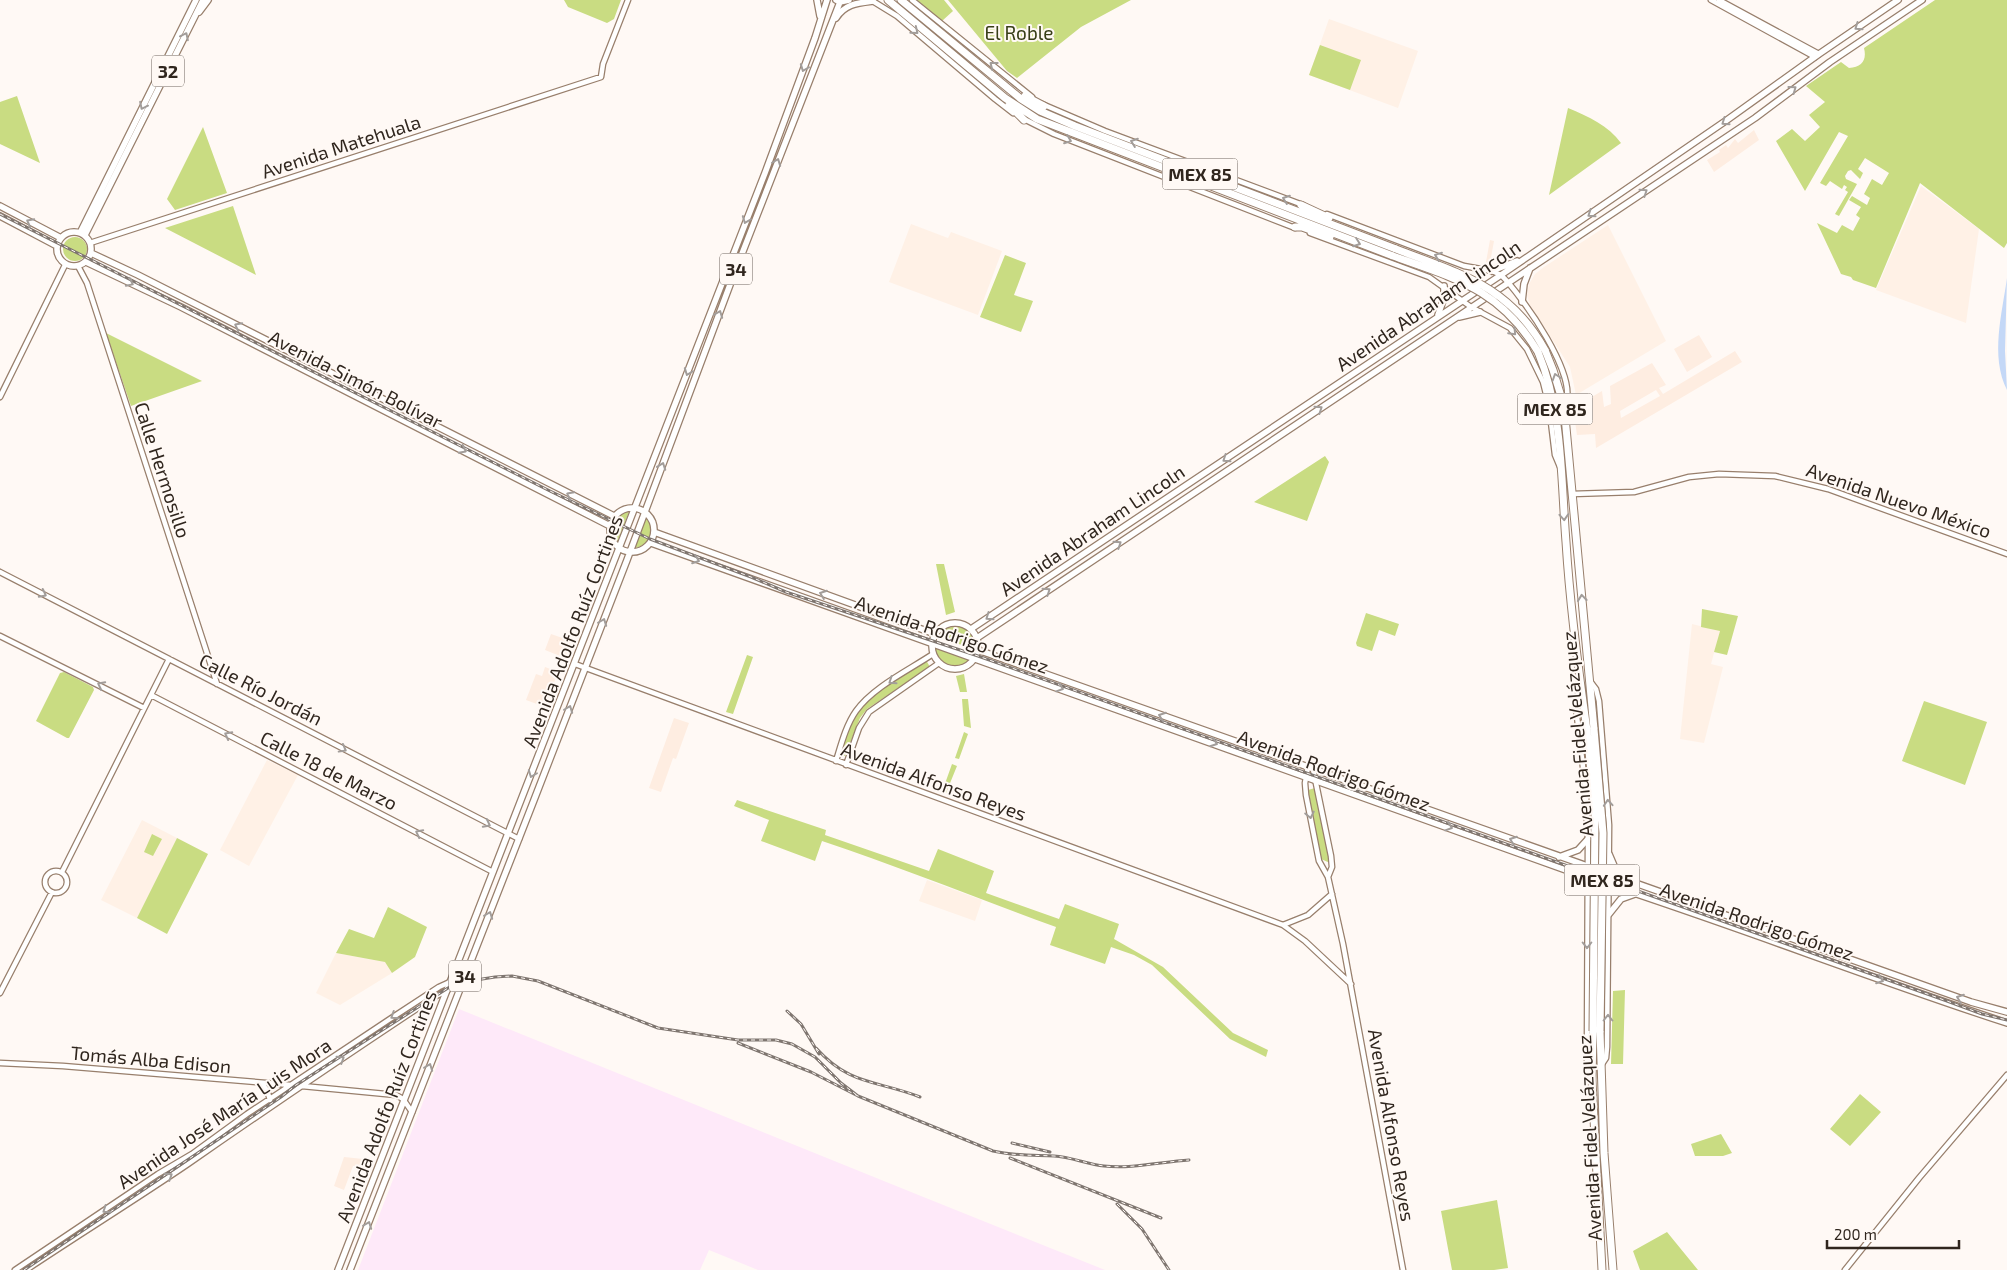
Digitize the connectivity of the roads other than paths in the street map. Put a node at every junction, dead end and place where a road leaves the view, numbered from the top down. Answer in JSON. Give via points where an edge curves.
{"nodes":[{"id":1,"x":196,"y":0,"type":"edge"},
{"id":2,"x":203,"y":0,"type":"edge"},
{"id":3,"x":208,"y":0,"type":"edge"},
{"id":4,"x":628,"y":0,"type":"edge"},
{"id":5,"x":817,"y":0,"type":"edge"},
{"id":6,"x":826,"y":0,"type":"edge"},
{"id":7,"x":849,"y":0,"type":"edge"},
{"id":8,"x":888,"y":0,"type":"edge"},
{"id":9,"x":901,"y":0,"type":"edge"},
{"id":10,"x":912,"y":0,"type":"edge"},
{"id":11,"x":1711,"y":0,"type":"edge"},
{"id":12,"x":1720,"y":0,"type":"edge"},
{"id":13,"x":1898,"y":0,"type":"edge"},
{"id":14,"x":1922,"y":0,"type":"edge"},
{"id":15,"x":838,"y":1,"type":"edge"},
{"id":16,"x":874,"y":1,"type":"edge"},
{"id":17,"x":196,"y":14,"type":"junction"},
{"id":18,"x":820,"y":23,"type":"junction"},
{"id":19,"x":829,"y":28,"type":"junction"},
{"id":20,"x":961,"y":55,"type":"junction"},
{"id":21,"x":1817,"y":56,"type":"junction"},
{"id":22,"x":1009,"y":88,"type":"junction"},
{"id":23,"x":1005,"y":98,"type":"junction"},
{"id":24,"x":1044,"y":106,"type":"junction"},
{"id":25,"x":1024,"y":120,"type":"junction"},
{"id":26,"x":1301,"y":204,"type":"junction"},
{"id":27,"x":0,"y":206,"type":"edge"},
{"id":28,"x":0,"y":216,"type":"edge"},
{"id":29,"x":1295,"y":227,"type":"junction"},
{"id":30,"x":1352,"y":231,"type":"junction"},
{"id":31,"x":83,"y":234,"type":"junction"},
{"id":32,"x":1339,"y":236,"type":"junction"},
{"id":33,"x":60,"y":238,"type":"junction"},
{"id":34,"x":90,"y":243,"type":"junction"},
{"id":35,"x":57,"y":246,"type":"junction"},
{"id":36,"x":91,"y":253,"type":"junction"},
{"id":37,"x":1395,"y":253,"type":"junction"},
{"id":38,"x":1524,"y":259,"type":"junction"},
{"id":39,"x":86,"y":262,"type":"junction"},
{"id":40,"x":65,"y":264,"type":"junction"},
{"id":41,"x":78,"y":266,"type":"junction"},
{"id":42,"x":1531,"y":268,"type":"junction"},
{"id":43,"x":1492,"y":271,"type":"junction"},
{"id":44,"x":1501,"y":275,"type":"junction"},
{"id":45,"x":1508,"y":282,"type":"junction"},
{"id":46,"x":1444,"y":286,"type":"junction"},
{"id":47,"x":1463,"y":300,"type":"junction"},
{"id":48,"x":1522,"y":302,"type":"junction"},
{"id":49,"x":1471,"y":307,"type":"junction"},
{"id":50,"x":1480,"y":312,"type":"junction"},
{"id":51,"x":1454,"y":318,"type":"junction"},
{"id":52,"x":1435,"y":319,"type":"junction"},
{"id":53,"x":1421,"y":328,"type":"junction"},
{"id":54,"x":1412,"y":333,"type":"junction"},
{"id":55,"x":1427,"y":337,"type":"junction"},
{"id":56,"x":1415,"y":344,"type":"junction"},
{"id":57,"x":1541,"y":351,"type":"junction"},
{"id":58,"x":0,"y":396,"type":"edge"},
{"id":59,"x":1564,"y":406,"type":"junction"},
{"id":60,"x":1561,"y":468,"type":"junction"},
{"id":61,"x":1572,"y":494,"type":"junction"},
{"id":62,"x":640,"y":496,"type":"junction"},
{"id":63,"x":649,"y":500,"type":"junction"},
{"id":64,"x":636,"y":508,"type":"junction"},
{"id":65,"x":645,"y":512,"type":"junction"},
{"id":66,"x":614,"y":516,"type":"junction"},
{"id":67,"x":610,"y":526,"type":"junction"},
{"id":68,"x":654,"y":532,"type":"junction"},
{"id":69,"x":650,"y":542,"type":"junction"},
{"id":70,"x":620,"y":549,"type":"junction"},
{"id":71,"x":630,"y":552,"type":"junction"},
{"id":72,"x":2007,"y":554,"type":"edge"},
{"id":73,"x":0,"y":572,"type":"edge"},
{"id":74,"x":972,"y":629,"type":"junction"},
{"id":75,"x":935,"y":634,"type":"junction"},
{"id":76,"x":0,"y":636,"type":"edge"},
{"id":77,"x":977,"y":638,"type":"junction"},
{"id":78,"x":932,"y":643,"type":"junction"},
{"id":79,"x":978,"y":650,"type":"junction"},
{"id":80,"x":933,"y":654,"type":"junction"},
{"id":81,"x":975,"y":658,"type":"junction"},
{"id":82,"x":169,"y":659,"type":"junction"},
{"id":83,"x":939,"y":663,"type":"junction"},
{"id":84,"x":575,"y":664,"type":"junction"},
{"id":85,"x":585,"y":667,"type":"junction"},
{"id":86,"x":1590,"y":681,"type":"junction"},
{"id":87,"x":217,"y":684,"type":"junction"},
{"id":88,"x":1581,"y":687,"type":"junction"},
{"id":89,"x":151,"y":695,"type":"junction"},
{"id":90,"x":144,"y":708,"type":"junction"},
{"id":91,"x":1591,"y":730,"type":"junction"},
{"id":92,"x":836,"y":761,"type":"junction"},
{"id":93,"x":846,"y":765,"type":"junction"},
{"id":94,"x":1311,"y":768,"type":"junction"},
{"id":95,"x":1306,"y":776,"type":"junction"},
{"id":96,"x":1316,"y":779,"type":"junction"},
{"id":97,"x":1587,"y":825,"type":"junction"},
{"id":98,"x":1609,"y":825,"type":"junction"},
{"id":99,"x":508,"y":835,"type":"junction"},
{"id":100,"x":519,"y":839,"type":"junction"},
{"id":101,"x":1588,"y":839,"type":"junction"},
{"id":102,"x":1609,"y":854,"type":"junction"},
{"id":103,"x":1559,"y":857,"type":"junction"},
{"id":104,"x":1588,"y":866,"type":"junction"},
{"id":105,"x":1568,"y":870,"type":"junction"},
{"id":106,"x":62,"y":872,"type":"junction"},
{"id":107,"x":493,"y":872,"type":"junction"},
{"id":108,"x":1610,"y":874,"type":"junction"},
{"id":109,"x":1328,"y":877,"type":"junction"},
{"id":110,"x":1588,"y":878,"type":"junction"},
{"id":111,"x":1626,"y":880,"type":"junction"},
{"id":112,"x":1610,"y":885,"type":"junction"},
{"id":113,"x":52,"y":892,"type":"junction"},
{"id":114,"x":1588,"y":893,"type":"junction"},
{"id":115,"x":1332,"y":894,"type":"junction"},
{"id":116,"x":1636,"y":894,"type":"junction"},
{"id":117,"x":1609,"y":914,"type":"junction"},
{"id":118,"x":1587,"y":918,"type":"junction"},
{"id":119,"x":1283,"y":925,"type":"junction"},
{"id":120,"x":1609,"y":926,"type":"junction"},
{"id":121,"x":450,"y":982,"type":"junction"},
{"id":122,"x":1351,"y":984,"type":"junction"},
{"id":123,"x":446,"y":991,"type":"junction"},
{"id":124,"x":0,"y":993,"type":"edge"},
{"id":125,"x":2007,"y":1012,"type":"edge"},
{"id":126,"x":2007,"y":1023,"type":"edge"},
{"id":127,"x":1596,"y":1031,"type":"junction"},
{"id":128,"x":0,"y":1063,"type":"edge"},
{"id":129,"x":1601,"y":1065,"type":"junction"},
{"id":130,"x":2007,"y":1075,"type":"edge"},
{"id":131,"x":1592,"y":1081,"type":"junction"},
{"id":132,"x":262,"y":1084,"type":"junction"},
{"id":133,"x":291,"y":1085,"type":"junction"},
{"id":134,"x":301,"y":1086,"type":"junction"},
{"id":135,"x":404,"y":1099,"type":"junction"},
{"id":136,"x":270,"y":1100,"type":"junction"},
{"id":137,"x":412,"y":1112,"type":"junction"},
{"id":138,"x":15,"y":1270,"type":"edge"},
{"id":139,"x":26,"y":1270,"type":"edge"},
{"id":140,"x":338,"y":1270,"type":"edge"},
{"id":141,"x":350,"y":1270,"type":"edge"},
{"id":142,"x":1403,"y":1270,"type":"edge"},
{"id":143,"x":1602,"y":1270,"type":"edge"},
{"id":144,"x":1613,"y":1270,"type":"edge"},
{"id":145,"x":1845,"y":1270,"type":"edge"}],
"edges":[{"from":1,"to":31,"type":"main road","number":"32","one_way":true},
{"from":2,"to":17,"type":"main road","number":"32"},
{"from":3,"to":17,"type":"main road"},
{"from":4,"to":34,"type":"street","name":"Avenida Matehuala","via":[[601,77]]},
{"from":5,"to":18,"type":"main road"},
{"from":6,"to":18,"type":"main road","name":"Avenida Adolfo Ruíz Cortines","number":"34"},
{"from":7,"to":15,"type":"main road","number":"34"},
{"from":8,"to":20,"type":"highway","number":"MEX 85"},
{"from":9,"to":20,"type":"highway","number":"MEX 85"},
{"from":24,"to":10,"type":"street","one_way":true},
{"from":11,"to":21,"type":"street"},
{"from":12,"to":21,"type":"street"},
{"from":13,"to":21,"type":"main road","name":"Avenida Abraham Lincoln","one_way":true},
{"from":42,"to":14,"type":"main road","one_way":true,"via":[[1755,118]]},
{"from":15,"to":19,"type":"main road","name":"Avenida Adolfo Ruíz Cortines","number":"34"},
{"from":16,"to":19,"type":"main road","via":[[848,6]]},
{"from":16,"to":25,"type":"street","one_way":true,"via":[[906,23],[994,99]]},
{"from":31,"to":17,"type":"main road","number":"32","one_way":true},
{"from":18,"to":62,"type":"main road","name":"Avenida Adolfo Ruíz Cortines","number":"34","one_way":true},
{"from":63,"to":19,"type":"main road","name":"Avenida Adolfo Ruíz Cortines","number":"34","one_way":true},
{"from":20,"to":22,"type":"highway","number":"MEX 85"},
{"from":20,"to":23,"type":"highway","number":"MEX 85"},
{"from":21,"to":38,"type":"main road","name":"Avenida Abraham Lincoln","one_way":true},
{"from":22,"to":24,"type":"highway"},
{"from":22,"to":30,"type":"highway","number":"MEX 85","via":[[1030,105],[1061,121]]},
{"from":23,"to":25,"type":"highway"},
{"from":23,"to":32,"type":"highway","number":"MEX 85","via":[[1052,126]]},
{"from":26,"to":24,"type":"street","one_way":true},
{"from":25,"to":29,"type":"street","one_way":true},
{"from":26,"to":30,"type":"highway","via":[[1348,226]]},
{"from":43,"to":26,"type":"street","one_way":true,"via":[[1464,266]]},
{"from":33,"to":27,"type":"main road","one_way":true},
{"from":28,"to":35,"type":"main road"},
{"from":29,"to":32,"type":"highway","via":[[1330,237]]},
{"from":29,"to":46,"type":"street","via":[[1422,274]]},
{"from":30,"to":37,"type":"highway","number":"MEX 85"},
{"from":31,"to":33,"type":"main road","via":[[70,232]]},
{"from":31,"to":34,"type":"main road"},
{"from":32,"to":37,"type":"highway","number":"MEX 85","one_way":true},
{"from":33,"to":35,"type":"main road"},
{"from":34,"to":36,"type":"main road"},
{"from":35,"to":40,"type":"main road","via":[[57,254]]},
{"from":36,"to":39,"type":"main road"},
{"from":66,"to":36,"type":"main road","name":"Avenida Simón Bolívar","one_way":true},
{"from":37,"to":57,"type":"highway","number":"MEX 85","bridge":true,"via":[[1484,293],[1512,316]]},
{"from":38,"to":43,"type":"main road"},
{"from":38,"to":44,"type":"main road","name":"Avenida Abraham Lincoln"},
{"from":39,"to":41,"type":"main road"},
{"from":39,"to":67,"type":"main road","name":"Avenida Simón Bolívar","one_way":true,"via":[[283,358]]},
{"from":40,"to":41,"type":"main road"},
{"from":40,"to":58,"type":"street"},
{"from":41,"to":87,"type":"street","name":"Calle Hermosillo","via":[[87,283]]},
{"from":42,"to":45,"type":"main road"},
{"from":42,"to":48,"type":"main road","via":[[1524,284]]},
{"from":43,"to":44,"type":"street"},
{"from":44,"to":45,"type":"street"},
{"from":44,"to":47,"type":"main road","name":"Avenida Abraham Lincoln"},
{"from":45,"to":48,"type":"street"},
{"from":45,"to":49,"type":"main road"},
{"from":46,"to":47,"type":"street"},
{"from":46,"to":52,"type":"main road","via":[[1443,304]]},
{"from":47,"to":49,"type":"street"},
{"from":47,"to":52,"type":"main road","name":"Avenida Abraham Lincoln"},
{"from":48,"to":59,"type":"street","via":[[1560,363],[1568,393]]},
{"from":49,"to":50,"type":"street"},
{"from":49,"to":51,"type":"main road"},
{"from":50,"to":51,"type":"main road"},
{"from":50,"to":60,"type":"street","one_way":true,"via":[[1510,328],[1532,358],[1547,396],[1555,455]]},
{"from":51,"to":55,"type":"main road"},
{"from":52,"to":53,"type":"main road","name":"Avenida Abraham Lincoln"},
{"from":53,"to":54,"type":"main road","name":"Avenida Abraham Lincoln"},
{"from":53,"to":55,"type":"main road","via":[[1421,334]]},
{"from":54,"to":56,"type":"main road","via":[[1417,339]]},
{"from":54,"to":74,"type":"main road","name":"Avenida Abraham Lincoln","one_way":true},
{"from":55,"to":56,"type":"main road"},
{"from":77,"to":56,"type":"main road","one_way":true},
{"from":59,"to":57,"type":"highway","name":"Avenida Fidel Velázquez","number":"MEX 85","one_way":true,"via":[[1553,370]]},
{"from":57,"to":60,"type":"highway","name":"Avenida Fidel Velázquez","number":"MEX 85","via":[[1550,386]]},
{"from":59,"to":61,"type":"highway","name":"Avenida Fidel Velázquez","number":"MEX 85"},
{"from":60,"to":88,"type":"highway","name":"Avenida Fidel Velázquez","number":"MEX 85","one_way":true},
{"from":61,"to":72,"type":"street","name":"Avenida Nuevo México","via":[[1634,492],[1689,477],[1719,474],[1775,476],[1828,489]]},
{"from":86,"to":61,"type":"highway","name":"Avenida Fidel Velázquez","number":"MEX 85","one_way":true},
{"from":62,"to":63,"type":"main road","via":[[642,501]]},
{"from":62,"to":64,"type":"main road","name":"Avenida Adolfo Ruíz Cortines","number":"34"},
{"from":63,"to":65,"type":"main road","name":"Avenida Adolfo Ruíz Cortines","number":"34"},
{"from":64,"to":65,"type":"main road"},
{"from":64,"to":66,"type":"main road","via":[[624,509]]},
{"from":64,"to":70,"type":"main road","name":"Avenida Adolfo Ruíz Cortines","number":"34"},
{"from":65,"to":68,"type":"main road","via":[[652,521]]},
{"from":65,"to":71,"type":"main road","name":"Avenida Adolfo Ruíz Cortines","number":"34"},
{"from":66,"to":67,"type":"main road"},
{"from":67,"to":70,"type":"main road","via":[[613,542]]},
{"from":68,"to":69,"type":"main road"},
{"from":75,"to":68,"type":"main road","name":"Avenida Rodrigo Gómez","one_way":true},
{"from":69,"to":71,"type":"main road","via":[[640,551]]},
{"from":69,"to":78,"type":"main road","name":"Avenida Rodrigo Gómez","one_way":true},
{"from":70,"to":71,"type":"main road"},
{"from":70,"to":84,"type":"main road","name":"Avenida Adolfo Ruíz Cortines","number":"34"},
{"from":85,"to":71,"type":"main road","name":"Avenida Adolfo Ruíz Cortines","number":"34","one_way":true},
{"from":73,"to":82,"type":"street","name":"Calle Río Jordán","one_way":true},
{"from":74,"to":75,"type":"main road","via":[[962,623],[951,623]]},
{"from":74,"to":77,"type":"main road"},
{"from":75,"to":78,"type":"main road"},
{"from":90,"to":76,"type":"street","one_way":true},
{"from":77,"to":79,"type":"main road"},
{"from":78,"to":80,"type":"main road"},
{"from":78,"to":81,"type":"main road","name":"Avenida Rodrigo Gómez"},
{"from":79,"to":81,"type":"main road"},
{"from":94,"to":79,"type":"main road","name":"Avenida Rodrigo Gómez","one_way":true},
{"from":80,"to":83,"type":"main road"},
{"from":80,"to":92,"type":"street","one_way":true,"via":[[862,704],[852,718]]},
{"from":81,"to":83,"type":"main road","via":[[961,669],[950,669]]},
{"from":81,"to":95,"type":"main road","name":"Avenida Rodrigo Gómez","one_way":true},
{"from":82,"to":87,"type":"street","name":"Calle Río Jordán"},
{"from":82,"to":89,"type":"street"},
{"from":83,"to":93,"type":"street","via":[[873,708],[861,723]]},
{"from":84,"to":85,"type":"street","name":"Avenida Alfonso Reyes"},
{"from":84,"to":99,"type":"main road","name":"Avenida Adolfo Ruíz Cortines","number":"34","one_way":true},
{"from":85,"to":92,"type":"street","name":"Avenida Alfonso Reyes"},
{"from":100,"to":85,"type":"main road","name":"Avenida Adolfo Ruíz Cortines","number":"34","one_way":true},
{"from":86,"to":91,"type":"highway","name":"Avenida Fidel Velázquez","number":"MEX 85"},
{"from":98,"to":86,"type":"street","one_way":true,"via":[[1599,701]]},
{"from":87,"to":99,"type":"street","name":"Calle Río Jordán","one_way":true},
{"from":88,"to":91,"type":"highway","name":"Avenida Fidel Velázquez","number":"MEX 85"},
{"from":88,"to":97,"type":"street","via":[[1576,708]]},
{"from":89,"to":90,"type":"street"},
{"from":107,"to":89,"type":"street","name":"Calle 18 de Marzo","one_way":true},
{"from":90,"to":106,"type":"street"},
{"from":91,"to":127,"type":"highway","name":"Avenida Fidel Velázquez","number":"MEX 85","bridge":true,"via":[[1595,815]]},
{"from":92,"to":93,"type":"street","name":"Avenida Alfonso Reyes"},
{"from":93,"to":119,"type":"street","name":"Avenida Alfonso Reyes"},
{"from":94,"to":95,"type":"street"},
{"from":94,"to":96,"type":"street"},
{"from":103,"to":94,"type":"main road","name":"Avenida Rodrigo Gómez","one_way":true},
{"from":95,"to":96,"type":"main road","name":"Avenida Rodrigo Gómez"},
{"from":95,"to":109,"type":"street","one_way":true,"via":[[1306,795],[1319,862]]},
{"from":96,"to":105,"type":"main road","name":"Avenida Rodrigo Gómez","one_way":true},
{"from":96,"to":109,"type":"street","via":[[1331,856]]},
{"from":97,"to":98,"type":"street","via":[[1601,829]]},
{"from":97,"to":101,"type":"street"},
{"from":98,"to":102,"type":"street"},
{"from":99,"to":100,"type":"street","name":"Calle Río Jordán"},
{"from":99,"to":107,"type":"main road","name":"Avenida Adolfo Ruíz Cortines","number":"34"},
{"from":137,"to":100,"type":"main road","name":"Avenida Adolfo Ruíz Cortines","number":"34","one_way":true},
{"from":101,"to":103,"type":"main road","via":[[1578,850]]},
{"from":101,"to":104,"type":"street"},
{"from":102,"to":108,"type":"street"},
{"from":102,"to":111,"type":"main road"},
{"from":103,"to":104,"type":"main road","name":"Avenida Rodrigo Gómez"},
{"from":104,"to":108,"type":"main road","name":"Avenida Rodrigo Gómez"},
{"from":104,"to":110,"type":"street"},
{"from":105,"to":110,"type":"main road","name":"Avenida Rodrigo Gómez"},
{"from":105,"to":114,"type":"main road"},
{"from":106,"to":113,"type":"street","via":[[66,877],[66,887],[60,892]]},
{"from":106,"to":113,"type":"street","via":[[54,871],[47,876],[46,885]]},
{"from":107,"to":121,"type":"main road","name":"Avenida Adolfo Ruíz Cortines","number":"34"},
{"from":108,"to":111,"type":"main road","name":"Avenida Rodrigo Gómez"},
{"from":108,"to":112,"type":"street"},
{"from":109,"to":115,"type":"street","name":"Avenida Alfonso Reyes"},
{"from":110,"to":112,"type":"main road","name":"Avenida Rodrigo Gómez"},
{"from":110,"to":114,"type":"street"},
{"from":125,"to":111,"type":"main road","name":"Avenida Rodrigo Gómez","one_way":true,"via":[[1964,1000]]},
{"from":112,"to":116,"type":"main road","name":"Avenida Rodrigo Gómez"},
{"from":112,"to":117,"type":"street"},
{"from":113,"to":124,"type":"street"},
{"from":114,"to":118,"type":"street"},
{"from":115,"to":119,"type":"street","via":[[1308,916]]},
{"from":115,"to":122,"type":"street","name":"Avenida Alfonso Reyes"},
{"from":116,"to":117,"type":"main road","via":[[1621,899]]},
{"from":116,"to":126,"type":"main road","name":"Avenida Rodrigo Gómez","one_way":true},
{"from":117,"to":120,"type":"street"},
{"from":118,"to":120,"type":"street"},
{"from":118,"to":131,"type":"street","one_way":true,"via":[[1587,1068]]},
{"from":119,"to":122,"type":"street","name":"Avenida Alfonso Reyes"},
{"from":129,"to":120,"type":"street","one_way":true,"via":[[1606,1058],[1607,1047]]},
{"from":121,"to":123,"type":"main road","name":"Avenida Adolfo Ruíz Cortines","number":"34"},
{"from":121,"to":133,"type":"street","name":"Avenida José María Luis Mora","one_way":true,"via":[[439,986]]},
{"from":122,"to":142,"type":"street","name":"Avenida Alfonso Reyes"},
{"from":134,"to":123,"type":"street","name":"Avenida José María Luis Mora","one_way":true},
{"from":123,"to":135,"type":"main road","name":"Avenida Adolfo Ruíz Cortines","number":"34"},
{"from":127,"to":129,"type":"highway","name":"Avenida Fidel Velázquez","number":"MEX 85"},
{"from":127,"to":131,"type":"highway","name":"Avenida Fidel Velázquez","number":"MEX 85"},
{"from":128,"to":132,"type":"street","name":"Tomás Alba Edison"},
{"from":129,"to":144,"type":"highway","name":"Avenida Fidel Velázquez","number":"MEX 85"},
{"from":130,"to":145,"type":"street"},
{"from":131,"to":143,"type":"highway","name":"Avenida Fidel Velázquez","number":"MEX 85"},
{"from":132,"to":133,"type":"street","name":"Tomás Alba Edison"},
{"from":132,"to":136,"type":"street"},
{"from":133,"to":134,"type":"street","name":"Tomás Alba Edison"},
{"from":133,"to":136,"type":"street","name":"Avenida José María Luis Mora"},
{"from":134,"to":135,"type":"street","name":"Tomás Alba Edison","via":[[392,1094]]},
{"from":139,"to":134,"type":"street","name":"Avenida José María Luis Mora","one_way":true},
{"from":135,"to":137,"type":"street"},
{"from":135,"to":140,"type":"main road","name":"Avenida Adolfo Ruíz Cortines","number":"34"},
{"from":136,"to":138,"type":"street","name":"Avenida José María Luis Mora","one_way":true},
{"from":141,"to":137,"type":"main road","name":"Avenida Adolfo Ruíz Cortines","number":"34","one_way":true}]}
